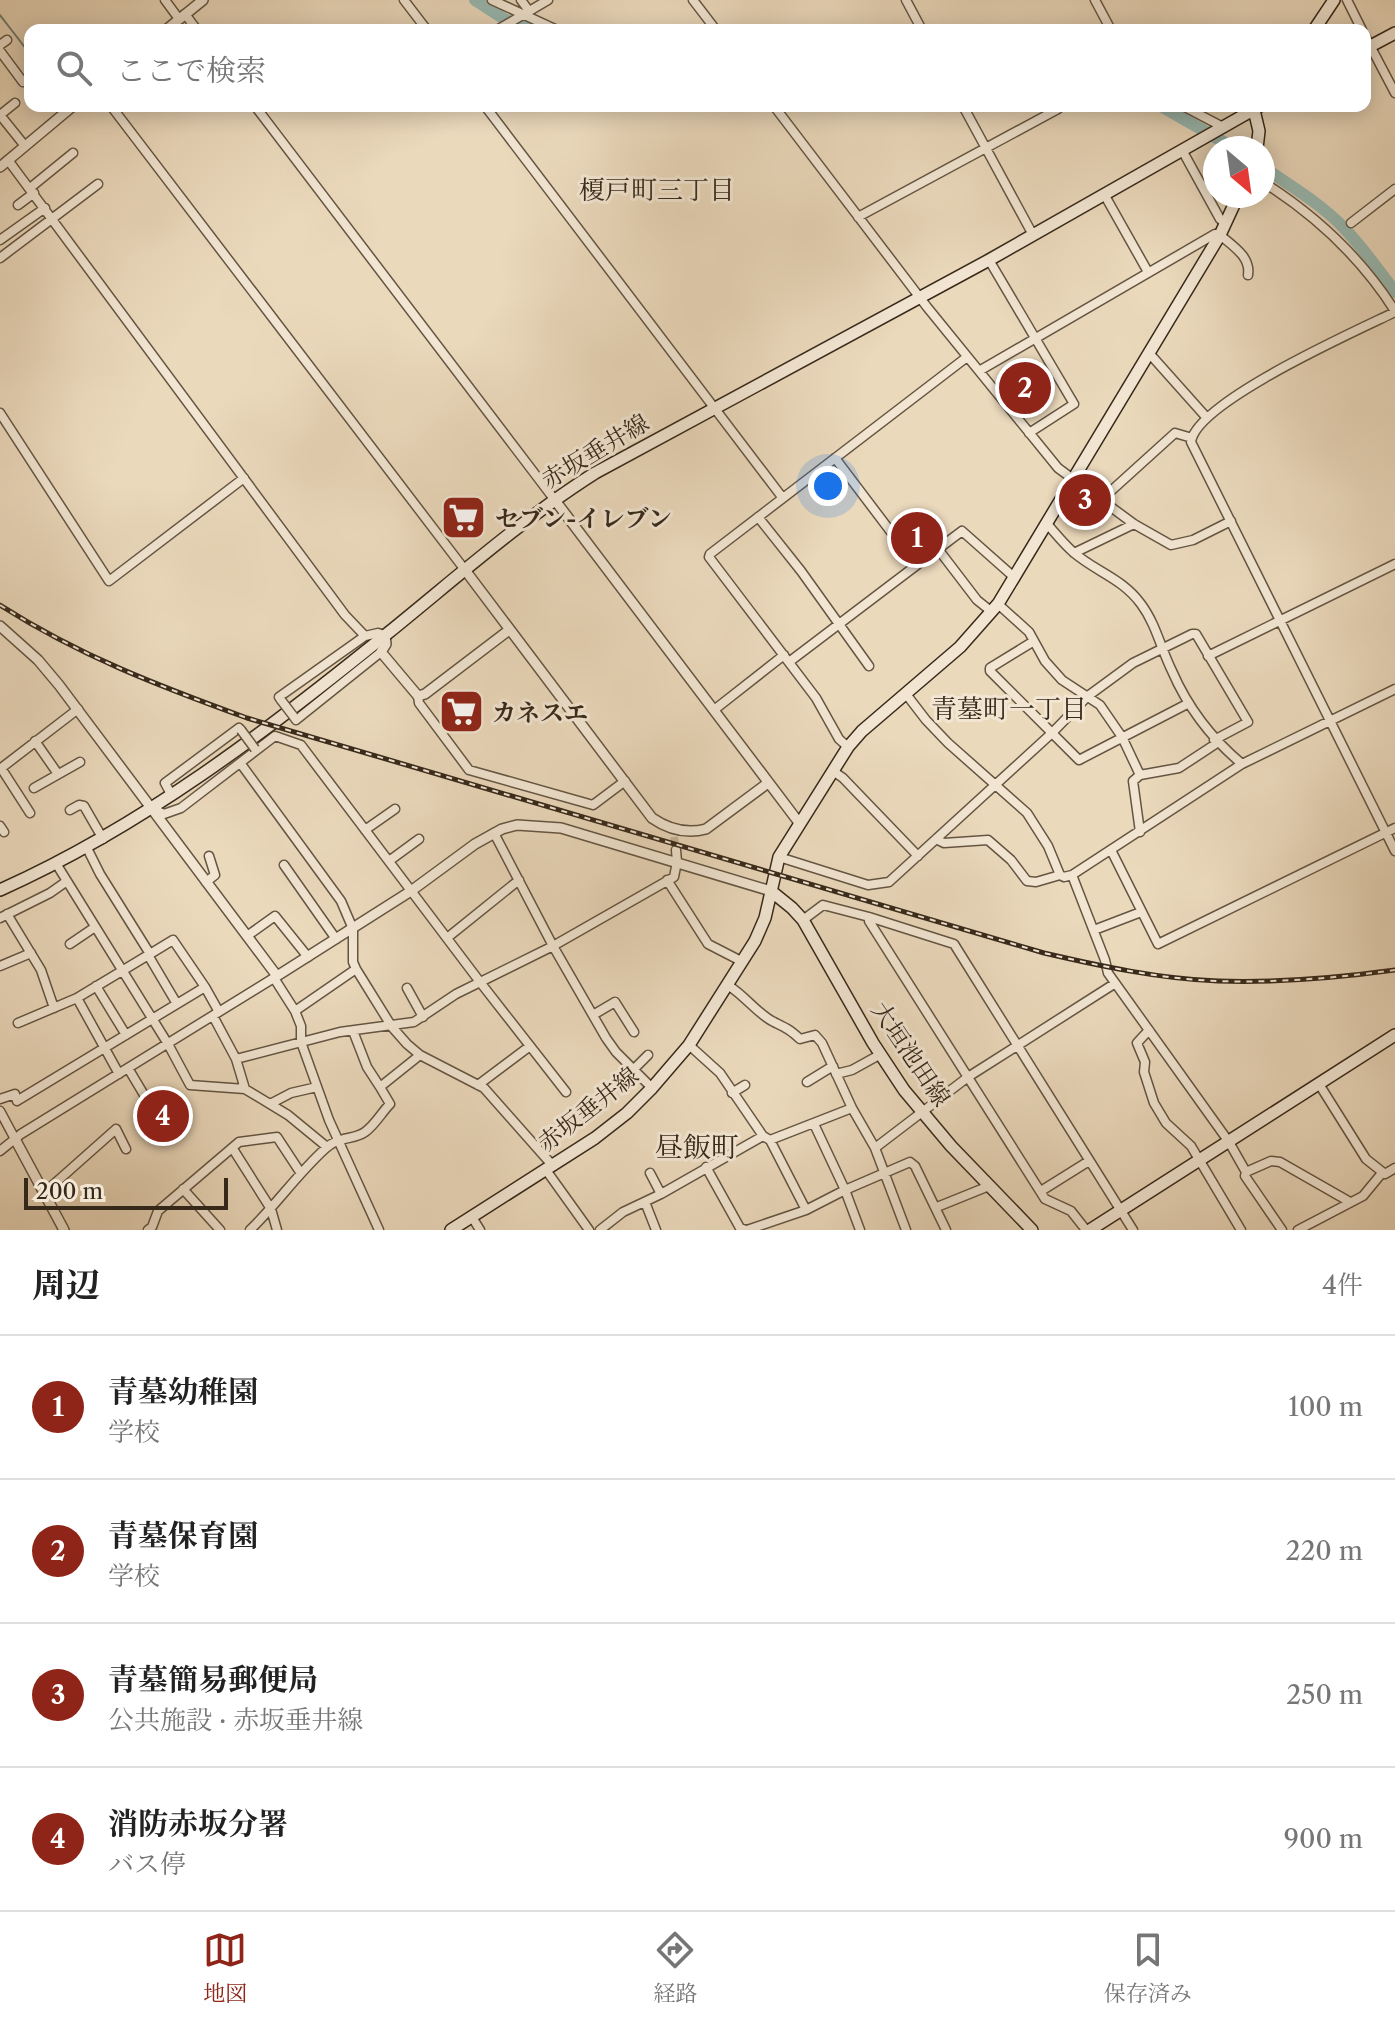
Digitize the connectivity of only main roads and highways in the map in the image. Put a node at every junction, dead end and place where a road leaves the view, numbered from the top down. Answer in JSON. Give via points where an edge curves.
{"nodes":[{"id":1,"x":1334,"y":0,"type":"edge"},
{"id":2,"x":1318,"y":24,"type":"edge"},
{"id":3,"x":1395,"y":33,"type":"edge"},
{"id":4,"x":1371,"y":42,"type":"edge"},
{"id":5,"x":1250,"y":112,"type":"edge"},
{"id":6,"x":1257,"y":112,"type":"edge"},
{"id":7,"x":1258,"y":136,"type":"edge"},
{"id":8,"x":1233,"y":208,"type":"edge"},
{"id":9,"x":1,"y":889,"type":"edge"},
{"id":10,"x":771,"y":891,"type":"junction"},
{"id":11,"x":1395,"y":1035,"type":"edge"},
{"id":12,"x":451,"y":1230,"type":"edge"},
{"id":13,"x":1032,"y":1230,"type":"edge"},
{"id":14,"x":1088,"y":1230,"type":"edge"}],
"edges":[{"from":1,"to":2,"type":"main road"},
{"from":3,"to":4,"type":"main road"},
{"from":5,"to":9,"type":"main road","name":"赤坂垂井線","via":[[595,473],[554,499],[172,796],[57,865]]},
{"from":6,"to":7,"type":"main road","name":"赤坂垂井線"},
{"from":8,"to":10,"type":"main road","name":"赤坂垂井線","via":[[995,608],[960,647],[848,747],[779,857]]},
{"from":10,"to":12,"type":"main road","name":"赤坂垂井線","via":[[759,933],[729,986],[652,1088],[595,1138]]},
{"from":10,"to":13,"type":"main road","name":"大垣池田線","via":[[803,920],[920,1112]]},
{"from":11,"to":14,"type":"main road"}]}
